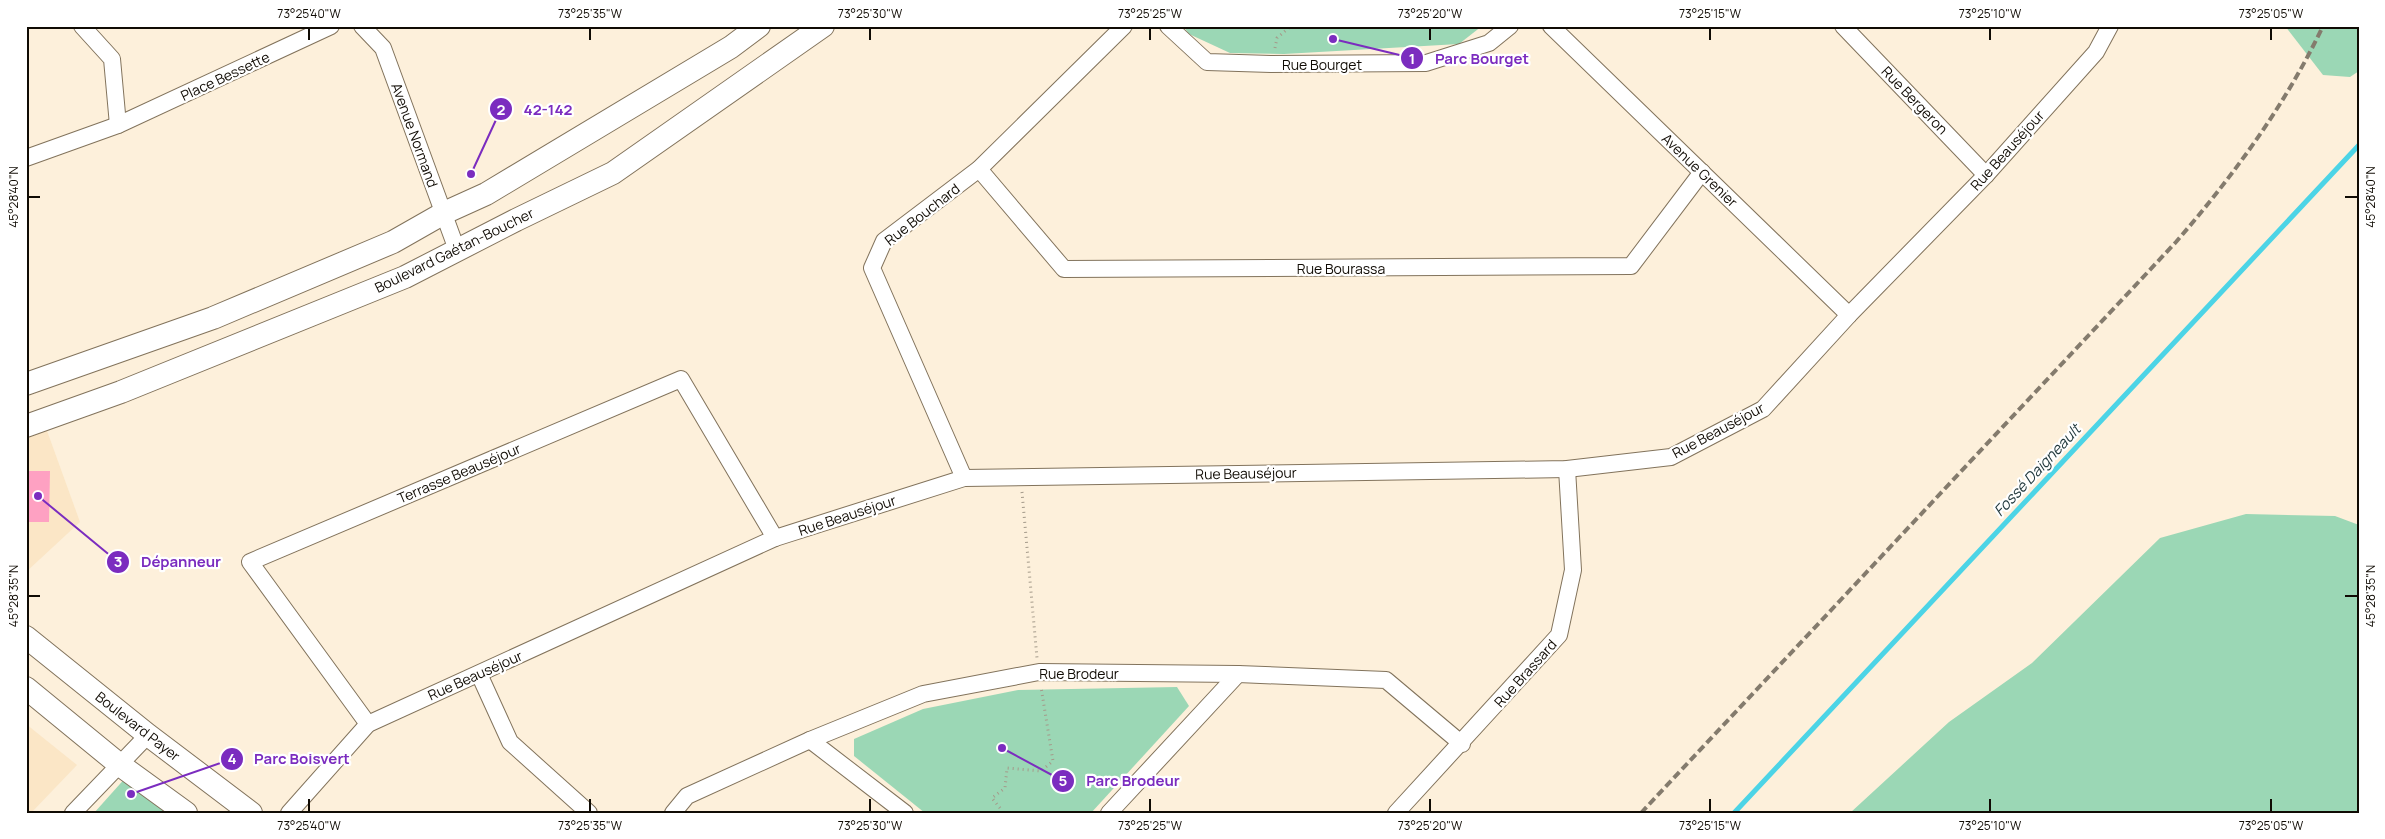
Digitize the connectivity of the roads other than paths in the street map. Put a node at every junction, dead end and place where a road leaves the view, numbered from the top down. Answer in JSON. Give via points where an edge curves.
{"nodes":[{"id":1,"x":82,"y":26,"type":"edge"},
{"id":2,"x":331,"y":26,"type":"edge"},
{"id":3,"x":362,"y":26,"type":"edge"},
{"id":4,"x":758,"y":26,"type":"edge"},
{"id":5,"x":823,"y":26,"type":"edge"},
{"id":6,"x":1124,"y":26,"type":"edge"},
{"id":7,"x":1168,"y":26,"type":"edge"},
{"id":8,"x":1510,"y":26,"type":"edge"},
{"id":9,"x":1551,"y":26,"type":"edge"},
{"id":10,"x":2110,"y":26,"type":"edge"},
{"id":11,"x":1850,"y":28,"type":"edge"},
{"id":12,"x":118,"y":125,"type":"junction"},
{"id":13,"x":26,"y":158,"type":"edge"},
{"id":14,"x":979,"y":169,"type":"junction"},
{"id":15,"x":1702,"y":172,"type":"junction"},
{"id":16,"x":1986,"y":175,"type":"junction"},
{"id":17,"x":444,"y":213,"type":"junction"},
{"id":18,"x":457,"y":250,"type":"junction"},
{"id":19,"x":1850,"y":315,"type":"junction"},
{"id":20,"x":26,"y":384,"type":"edge"},
{"id":21,"x":26,"y":426,"type":"edge"},
{"id":22,"x":1567,"y":469,"type":"junction"},
{"id":23,"x":964,"y":478,"type":"junction"},
{"id":24,"x":775,"y":538,"type":"junction"},
{"id":25,"x":26,"y":637,"type":"edge"},
{"id":26,"x":479,"y":674,"type":"junction"},
{"id":27,"x":1238,"y":674,"type":"junction"},
{"id":28,"x":26,"y":688,"type":"edge"},
{"id":29,"x":368,"y":724,"type":"junction"},
{"id":30,"x":148,"y":735,"type":"junction"},
{"id":31,"x":810,"y":740,"type":"junction"},
{"id":32,"x":1462,"y":744,"type":"junction"},
{"id":33,"x":120,"y":765,"type":"junction"},
{"id":34,"x":73,"y":813,"type":"edge"},
{"id":35,"x":186,"y":813,"type":"edge"},
{"id":36,"x":251,"y":813,"type":"edge"},
{"id":37,"x":289,"y":813,"type":"edge"},
{"id":38,"x":589,"y":813,"type":"edge"},
{"id":39,"x":674,"y":813,"type":"edge"},
{"id":40,"x":904,"y":813,"type":"edge"},
{"id":41,"x":1109,"y":813,"type":"edge"},
{"id":42,"x":1396,"y":813,"type":"edge"}],
"edges":[{"from":1,"to":12,"type":"street","via":[[112,59]]},
{"from":2,"to":12,"type":"street","name":"Place Bessette"},
{"from":3,"to":17,"type":"street","name":"Avenue Normand","via":[[383,48]]},
{"from":4,"to":17,"type":"main road","via":[[731,47],[486,194]]},
{"from":5,"to":18,"type":"main road","name":"Boulevard Gaétan-Boucher","via":[[613,173]]},
{"from":6,"to":14,"type":"street","name":"Rue Bouchard"},
{"from":7,"to":8,"type":"street","name":"Rue Bourget","via":[[1207,62],[1271,64],[1426,64],[1489,43]]},
{"from":9,"to":15,"type":"street","name":"Avenue Grenier"},
{"from":10,"to":16,"type":"street","name":"Rue Beauséjour","via":[[2096,52]]},
{"from":11,"to":16,"type":"street","name":"Rue Bergeron"},
{"from":12,"to":13,"type":"street","name":"Place Bessette"},
{"from":14,"to":15,"type":"street","name":"Rue Bourassa","via":[[1064,269],[1631,266]]},
{"from":14,"to":23,"type":"street","name":"Rue Bouchard","via":[[884,241],[872,268]]},
{"from":15,"to":19,"type":"street","name":"Avenue Grenier"},
{"from":16,"to":19,"type":"street","name":"Rue Beauséjour"},
{"from":17,"to":18,"type":"street","name":"Avenue Normand"},
{"from":17,"to":20,"type":"main road","via":[[393,242],[213,318]]},
{"from":18,"to":21,"type":"main road","name":"Boulevard Gaétan-Boucher","via":[[378,288],[121,392]]},
{"from":19,"to":22,"type":"street","name":"Rue Beauséjour","via":[[1763,409],[1671,456]]},
{"from":22,"to":23,"type":"street","name":"Rue Beauséjour"},
{"from":22,"to":32,"type":"street","name":"Rue Brassard","via":[[1572,570],[1559,635]]},
{"from":23,"to":24,"type":"street","name":"Rue Beauséjour"},
{"from":24,"to":26,"type":"street","name":"Rue Beauséjour"},
{"from":24,"to":29,"type":"street","name":"Terrasse Beauséjour","via":[[680,379],[250,562]]},
{"from":25,"to":30,"type":"main road","name":"Boulevard Payer"},
{"from":26,"to":29,"type":"street","name":"Rue Beauséjour"},
{"from":26,"to":38,"type":"street","via":[[510,742]]},
{"from":27,"to":31,"type":"street","name":"Rue Brodeur","via":[[1039,672],[923,694]]},
{"from":27,"to":32,"type":"street","name":"Rue Brodeur","via":[[1386,680]]},
{"from":27,"to":41,"type":"street"},
{"from":28,"to":33,"type":"main road"},
{"from":29,"to":37,"type":"street","name":"Rue Beauséjour"},
{"from":30,"to":33,"type":"street"},
{"from":30,"to":36,"type":"main road","name":"Boulevard Payer"},
{"from":31,"to":39,"type":"street","name":"Rue Brodeur","via":[[687,796]]},
{"from":31,"to":40,"type":"street"},
{"from":32,"to":42,"type":"street","name":"Rue Brassard"},
{"from":33,"to":34,"type":"street"},
{"from":33,"to":35,"type":"main road"}]}
